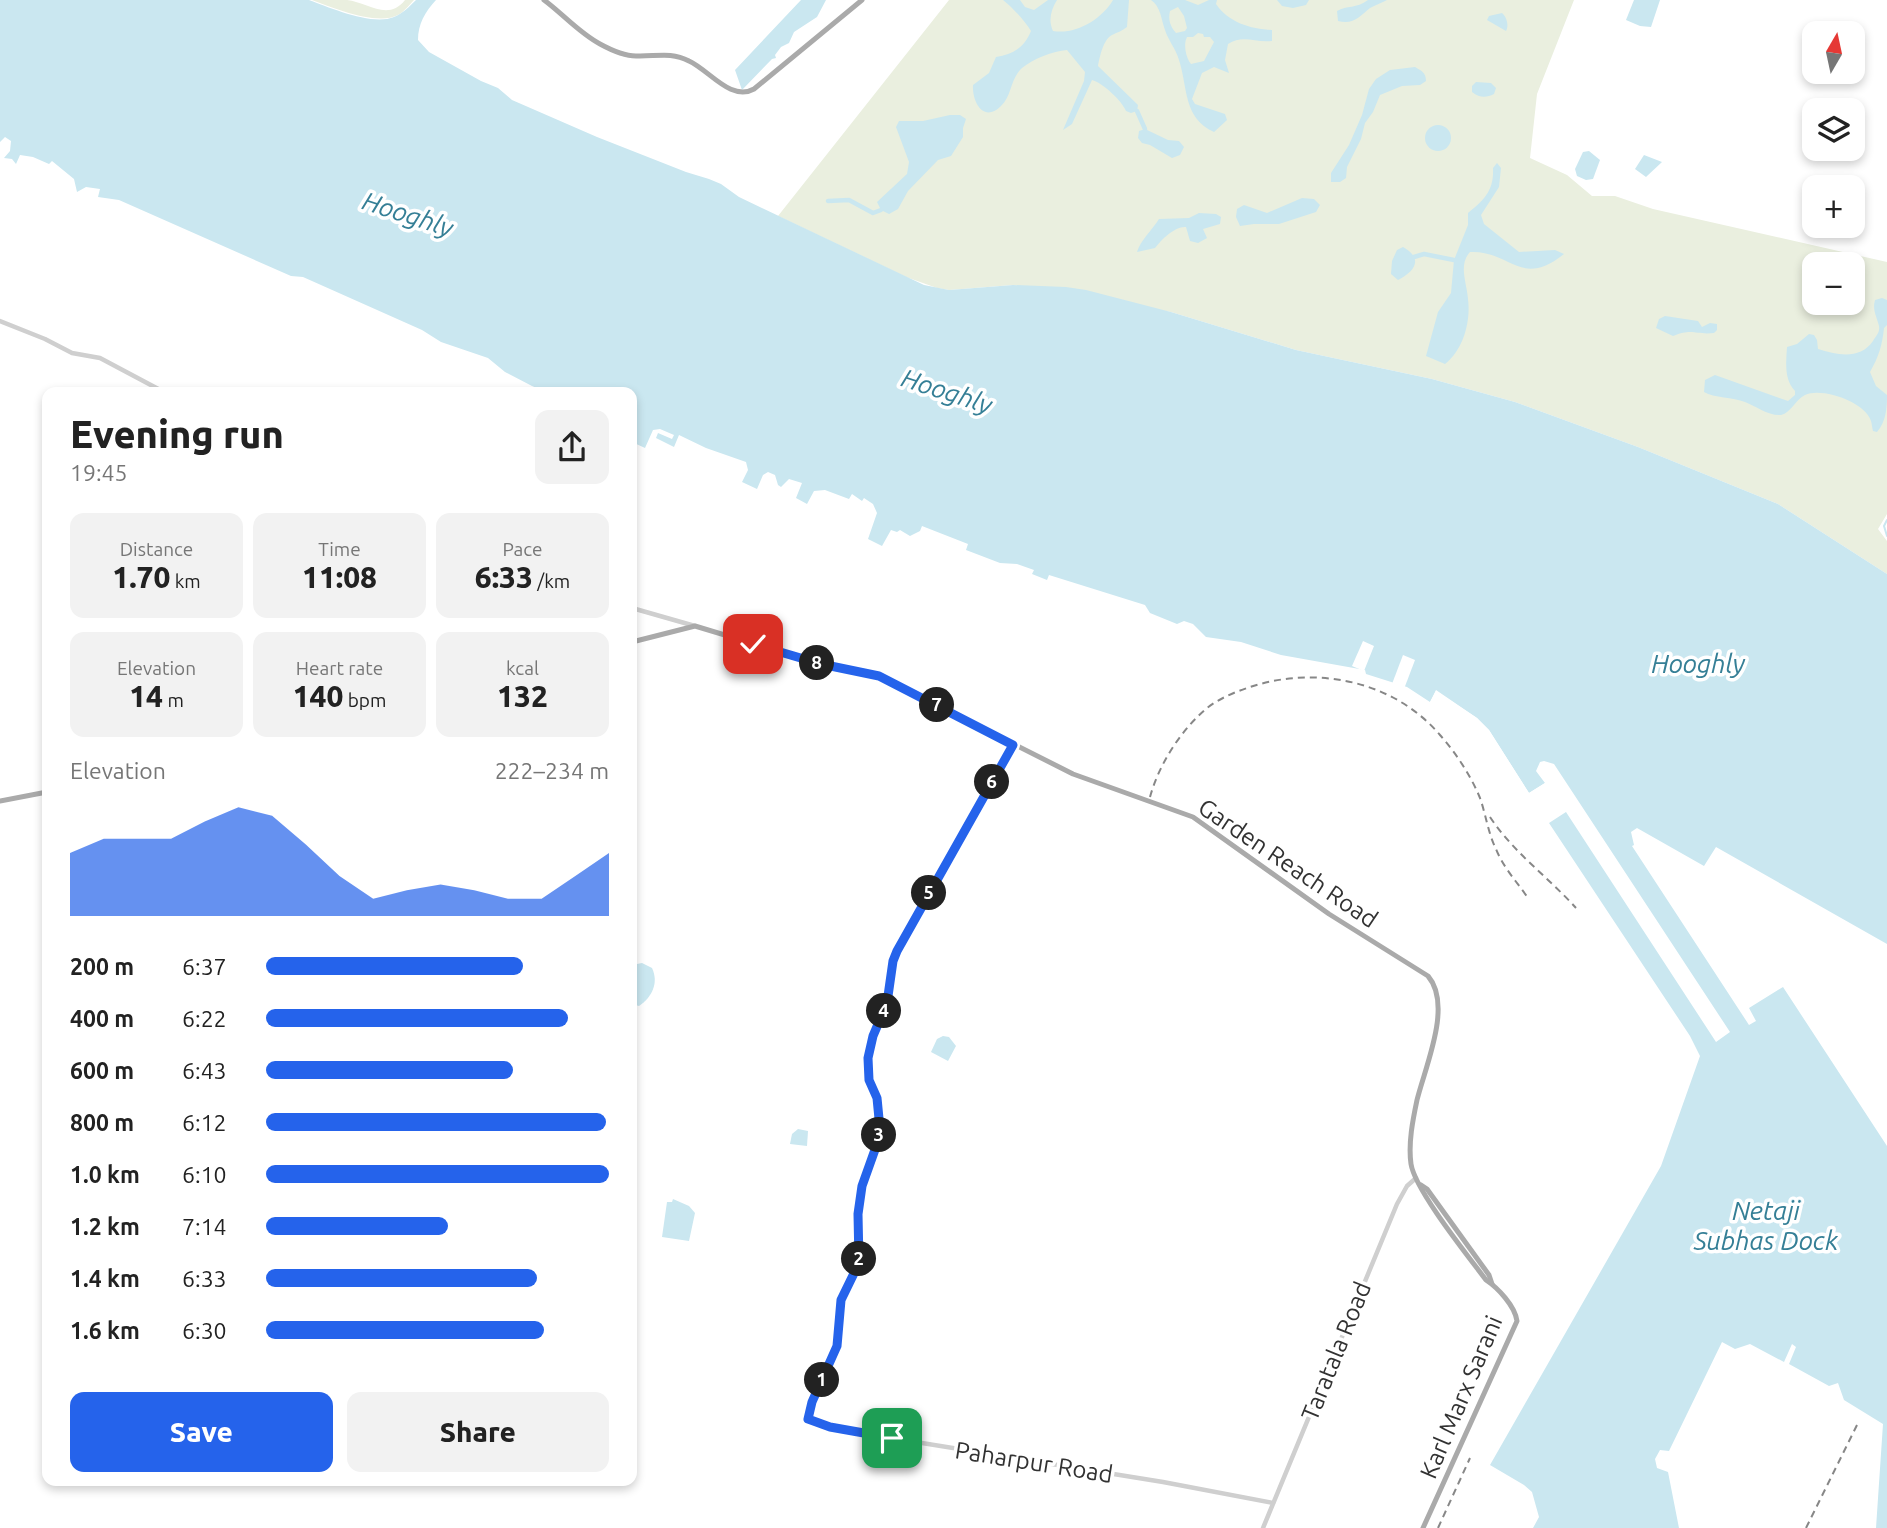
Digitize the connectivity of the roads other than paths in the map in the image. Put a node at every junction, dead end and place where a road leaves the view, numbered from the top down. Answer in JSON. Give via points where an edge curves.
{"nodes":[{"id":1,"x":544,"y":0,"type":"edge"},
{"id":2,"x":862,"y":0,"type":"edge"},
{"id":3,"x":0,"y":321,"type":"edge"},
{"id":4,"x":155,"y":387,"type":"edge"},
{"id":5,"x":637,"y":609,"type":"edge"},
{"id":6,"x":695,"y":626,"type":"junction"},
{"id":7,"x":637,"y":641,"type":"edge"},
{"id":8,"x":1013,"y":745,"type":"junction"},
{"id":9,"x":42,"y":793,"type":"edge"},
{"id":10,"x":0,"y":801,"type":"edge"},
{"id":11,"x":1416,"y":1178,"type":"junction"},
{"id":12,"x":1273,"y":1503,"type":"junction"},
{"id":13,"x":1263,"y":1528,"type":"edge"},
{"id":14,"x":1423,"y":1528,"type":"edge"}],
"edges":[{"from":1,"to":2,"type":"main road","via":[[613,50],[637,57],[681,57],[742,93],[760,84]]},
{"from":3,"to":4,"type":"street","via":[[72,353],[100,358]]},
{"from":5,"to":6,"type":"street"},
{"from":6,"to":7,"type":"main road"},
{"from":6,"to":8,"type":"main road","name":"Garden Reach Road","via":[[821,664],[879,676]]},
{"from":8,"to":11,"type":"main road","name":"Garden Reach Road","via":[[1103,786],[1193,817],[1329,915],[1428,976],[1435,989],[1437,1019],[1413,1126],[1410,1162]]},
{"from":8,"to":12,"type":"street","name":"Paharpur Road","via":[[893,961],[887,1003],[868,1058],[880,1129],[862,1186],[859,1263],[841,1300],[837,1346],[808,1419],[860,1433]]},
{"from":9,"to":10,"type":"main road"},
{"from":11,"to":12,"type":"street","name":"Taratala Road","via":[[1397,1204]]},
{"from":11,"to":14,"type":"main road","name":"Karl Marx Sarani","via":[[1517,1321]]},
{"from":12,"to":13,"type":"street","name":"Taratala Road"}]}
